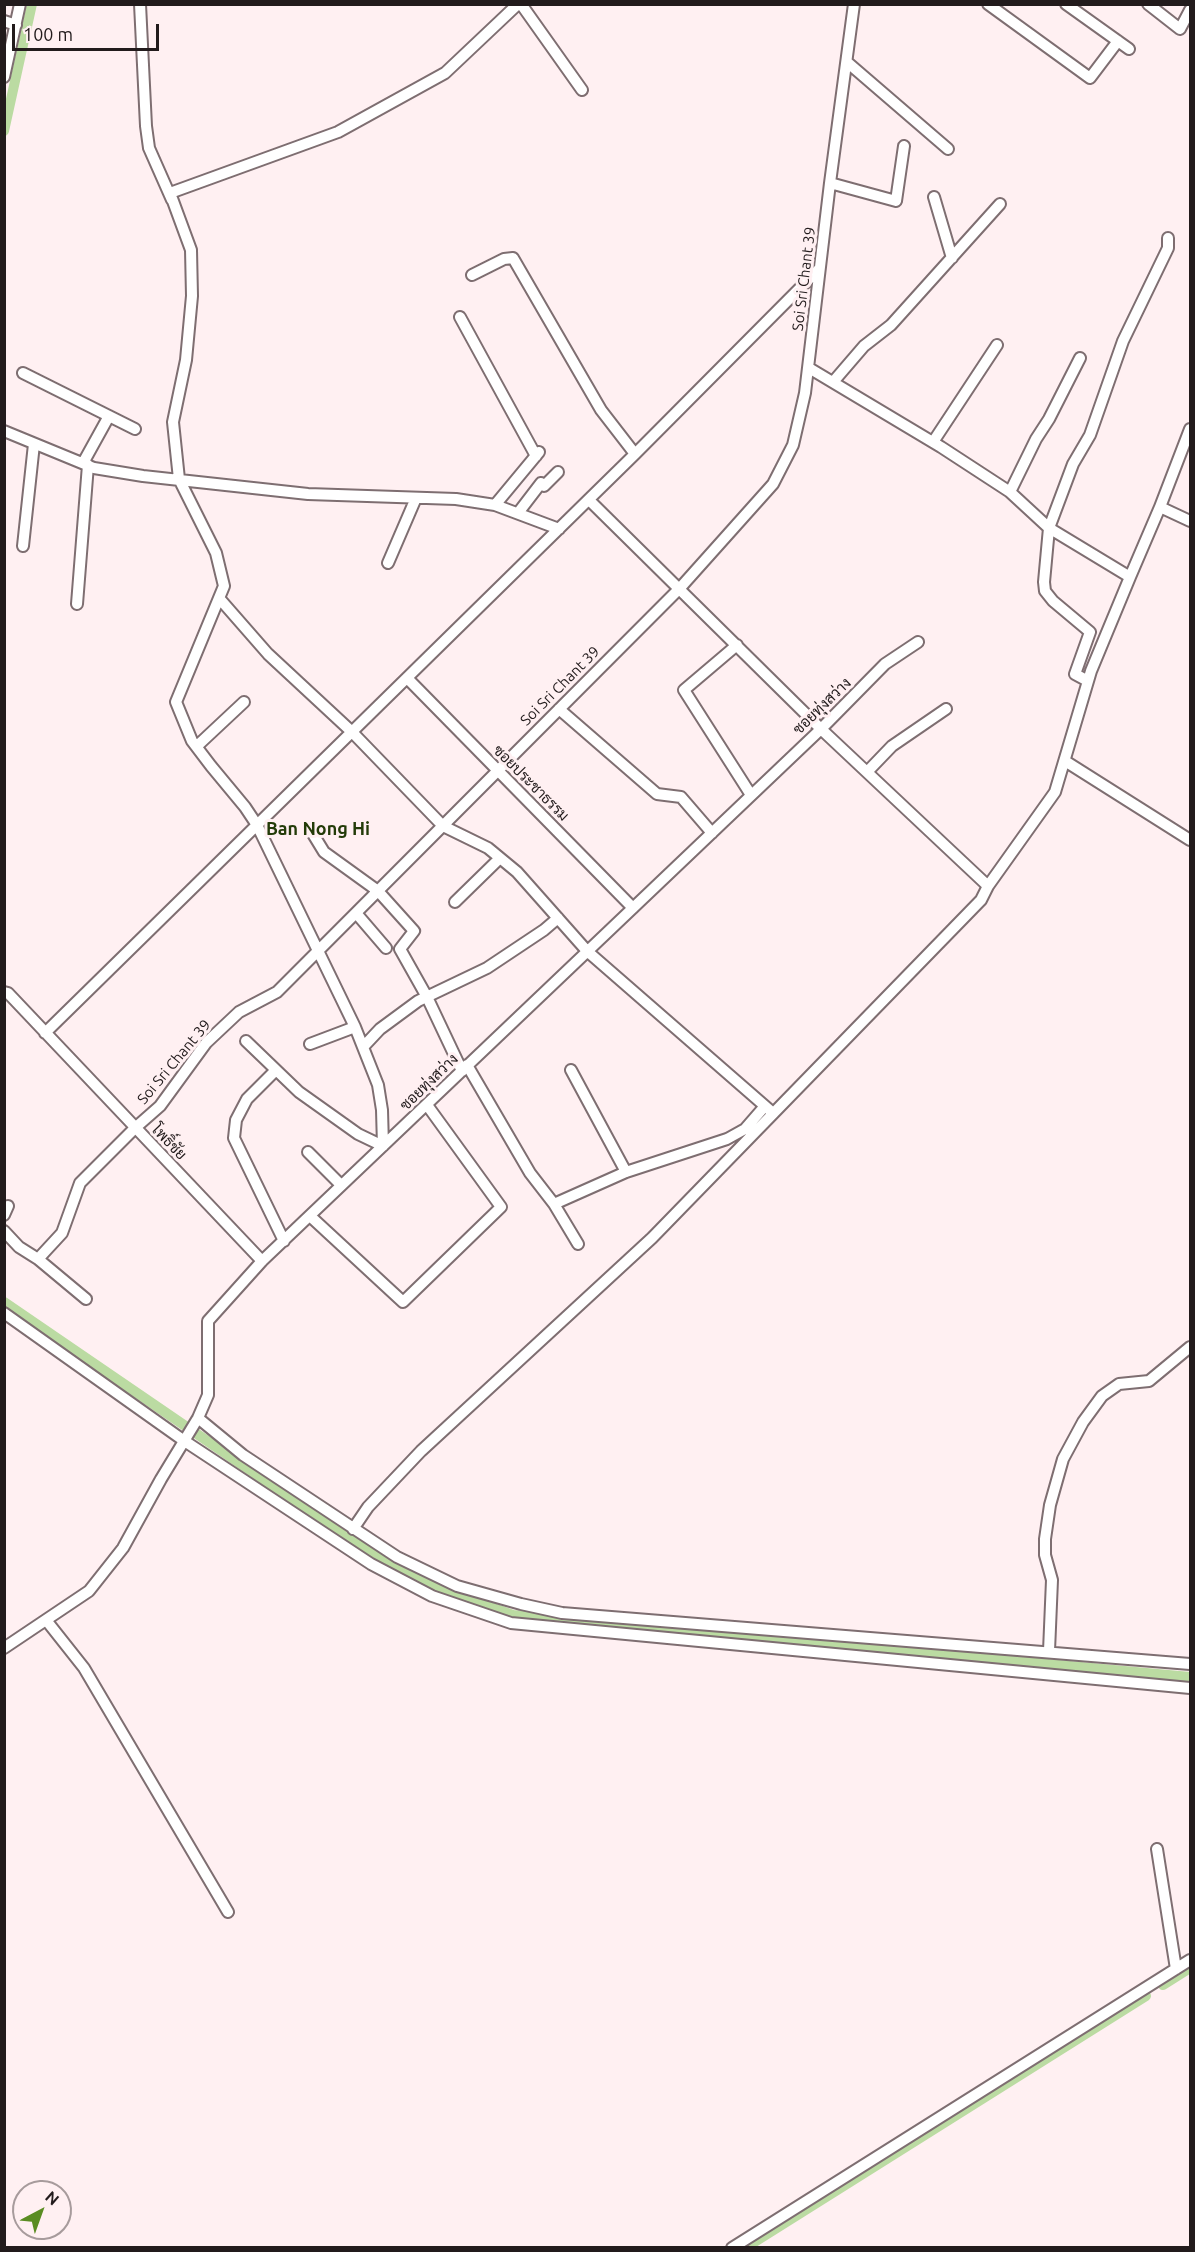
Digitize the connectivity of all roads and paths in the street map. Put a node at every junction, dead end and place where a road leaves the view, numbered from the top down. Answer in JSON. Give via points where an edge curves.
{"nodes":[{"id":1,"x":20,"y":4,"type":"edge"},
{"id":2,"x":140,"y":4,"type":"edge"},
{"id":3,"x":520,"y":4,"type":"edge"},
{"id":4,"x":854,"y":4,"type":"edge"},
{"id":5,"x":988,"y":4,"type":"edge"},
{"id":6,"x":1066,"y":4,"type":"edge"},
{"id":7,"x":1148,"y":4,"type":"edge"},
{"id":8,"x":1191,"y":10,"type":"edge"},
{"id":9,"x":4,"y":21,"type":"edge"},
{"id":10,"x":16,"y":25,"type":"junction"},
{"id":11,"x":1118,"y":41,"type":"junction"},
{"id":12,"x":1129,"y":49,"type":"dead end"},
{"id":13,"x":847,"y":62,"type":"junction"},
{"id":14,"x":4,"y":77,"type":"edge"},
{"id":15,"x":582,"y":90,"type":"dead end"},
{"id":16,"x":904,"y":146,"type":"dead end"},
{"id":17,"x":948,"y":149,"type":"dead end"},
{"id":18,"x":830,"y":183,"type":"junction"},
{"id":19,"x":934,"y":197,"type":"dead end"},
{"id":20,"x":1000,"y":204,"type":"dead end"},
{"id":21,"x":174,"y":205,"type":"junction"},
{"id":22,"x":1168,"y":238,"type":"dead end"},
{"id":23,"x":952,"y":258,"type":"junction"},
{"id":24,"x":819,"y":269,"type":"junction"},
{"id":25,"x":472,"y":274,"type":"dead end"},
{"id":26,"x":460,"y":317,"type":"dead end"},
{"id":27,"x":997,"y":345,"type":"dead end"},
{"id":28,"x":1080,"y":358,"type":"dead end"},
{"id":29,"x":809,"y":368,"type":"junction"},
{"id":30,"x":22,"y":373,"type":"dead end"},
{"id":31,"x":833,"y":382,"type":"junction"},
{"id":32,"x":109,"y":416,"type":"junction"},
{"id":33,"x":135,"y":429,"type":"dead end"},
{"id":34,"x":1191,"y":429,"type":"edge"},
{"id":35,"x":4,"y":431,"type":"edge"},
{"id":36,"x":933,"y":442,"type":"junction"},
{"id":37,"x":34,"y":444,"type":"junction"},
{"id":38,"x":636,"y":454,"type":"junction"},
{"id":39,"x":85,"y":464,"type":"junction"},
{"id":40,"x":558,"y":472,"type":"dead end"},
{"id":41,"x":179,"y":479,"type":"junction"},
{"id":42,"x":1010,"y":492,"type":"junction"},
{"id":43,"x":416,"y":498,"type":"junction"},
{"id":44,"x":589,"y":500,"type":"junction"},
{"id":45,"x":495,"y":505,"type":"junction"},
{"id":46,"x":1160,"y":507,"type":"junction"},
{"id":47,"x":518,"y":513,"type":"junction"},
{"id":48,"x":1191,"y":521,"type":"edge"},
{"id":49,"x":1049,"y":528,"type":"junction"},
{"id":50,"x":559,"y":529,"type":"junction"},
{"id":51,"x":23,"y":546,"type":"dead end"},
{"id":52,"x":388,"y":563,"type":"dead end"},
{"id":53,"x":1130,"y":577,"type":"junction"},
{"id":54,"x":680,"y":588,"type":"junction"},
{"id":55,"x":219,"y":598,"type":"junction"},
{"id":56,"x":77,"y":604,"type":"dead end"},
{"id":57,"x":918,"y":642,"type":"dead end"},
{"id":58,"x":736,"y":645,"type":"junction"},
{"id":59,"x":407,"y":678,"type":"junction"},
{"id":60,"x":1088,"y":681,"type":"junction"},
{"id":61,"x":244,"y":702,"type":"dead end"},
{"id":62,"x":559,"y":709,"type":"junction"},
{"id":63,"x":946,"y":710,"type":"dead end"},
{"id":64,"x":821,"y":729,"type":"junction"},
{"id":65,"x":352,"y":732,"type":"junction"},
{"id":66,"x":196,"y":746,"type":"junction"},
{"id":67,"x":1065,"y":761,"type":"junction"},
{"id":68,"x":498,"y":771,"type":"junction"},
{"id":69,"x":867,"y":772,"type":"junction"},
{"id":70,"x":751,"y":795,"type":"junction"},
{"id":71,"x":257,"y":825,"type":"junction"},
{"id":72,"x":443,"y":826,"type":"junction"},
{"id":73,"x":712,"y":833,"type":"junction"},
{"id":74,"x":313,"y":834,"type":"dead end"},
{"id":75,"x":1191,"y":840,"type":"edge"},
{"id":76,"x":499,"y":859,"type":"junction"},
{"id":77,"x":988,"y":886,"type":"junction"},
{"id":78,"x":378,"y":891,"type":"junction"},
{"id":79,"x":455,"y":902,"type":"dead end"},
{"id":80,"x":633,"y":908,"type":"junction"},
{"id":81,"x":356,"y":913,"type":"junction"},
{"id":82,"x":558,"y":918,"type":"junction"},
{"id":83,"x":386,"y":948,"type":"dead end"},
{"id":84,"x":587,"y":951,"type":"junction"},
{"id":85,"x":317,"y":952,"type":"junction"},
{"id":86,"x":4,"y":992,"type":"edge"},
{"id":87,"x":427,"y":997,"type":"junction"},
{"id":88,"x":355,"y":1027,"type":"junction"},
{"id":89,"x":45,"y":1033,"type":"junction"},
{"id":90,"x":246,"y":1041,"type":"dead end"},
{"id":91,"x":310,"y":1044,"type":"dead end"},
{"id":92,"x":364,"y":1046,"type":"junction"},
{"id":93,"x":464,"y":1068,"type":"junction"},
{"id":94,"x":276,"y":1070,"type":"junction"},
{"id":95,"x":571,"y":1070,"type":"dead end"},
{"id":96,"x":428,"y":1105,"type":"junction"},
{"id":97,"x":769,"y":1110,"type":"junction"},
{"id":98,"x":135,"y":1128,"type":"junction"},
{"id":99,"x":383,"y":1146,"type":"junction"},
{"id":100,"x":308,"y":1152,"type":"dead end"},
{"id":101,"x":626,"y":1172,"type":"junction"},
{"id":102,"x":341,"y":1185,"type":"junction"},
{"id":103,"x":554,"y":1204,"type":"junction"},
{"id":104,"x":310,"y":1216,"type":"junction"},
{"id":105,"x":4,"y":1231,"type":"edge"},
{"id":106,"x":284,"y":1241,"type":"junction"},
{"id":107,"x":578,"y":1244,"type":"dead end"},
{"id":108,"x":38,"y":1259,"type":"junction"},
{"id":109,"x":262,"y":1262,"type":"junction"},
{"id":110,"x":86,"y":1299,"type":"dead end"},
{"id":111,"x":4,"y":1313,"type":"edge"},
{"id":112,"x":1191,"y":1347,"type":"edge"},
{"id":113,"x":196,"y":1421,"type":"junction"},
{"id":114,"x":185,"y":1437,"type":"junction"},
{"id":115,"x":353,"y":1530,"type":"junction"},
{"id":116,"x":46,"y":1620,"type":"junction"},
{"id":117,"x":4,"y":1648,"type":"edge"},
{"id":118,"x":1049,"y":1651,"type":"junction"},
{"id":119,"x":1191,"y":1664,"type":"edge"},
{"id":120,"x":1191,"y":1688,"type":"edge"},
{"id":121,"x":1157,"y":1849,"type":"dead end"},
{"id":122,"x":228,"y":1912,"type":"dead end"},
{"id":123,"x":1191,"y":1960,"type":"edge"},
{"id":124,"x":1176,"y":1969,"type":"junction"},
{"id":125,"x":732,"y":2247,"type":"edge"}],
"edges":[{"from":1,"to":10,"type":"street"},
{"from":2,"to":21,"type":"street","via":[[149,148]]},
{"from":3,"to":15,"type":"street"},
{"from":3,"to":21,"type":"street","via":[[445,73],[338,132],[170,193]]},
{"from":4,"to":13,"type":"street","name":"Soi Sri Chant 39"},
{"from":5,"to":11,"type":"street","via":[[1090,78]]},
{"from":6,"to":11,"type":"street"},
{"from":7,"to":8,"type":"street","via":[[1180,29]]},
{"from":9,"to":10,"type":"street"},
{"from":10,"to":14,"type":"street"},
{"from":11,"to":12,"type":"street"},
{"from":13,"to":17,"type":"street"},
{"from":13,"to":18,"type":"street","name":"Soi Sri Chant 39"},
{"from":16,"to":18,"type":"street","via":[[896,201]]},
{"from":18,"to":24,"type":"street","name":"Soi Sri Chant 39"},
{"from":19,"to":23,"type":"street"},
{"from":20,"to":23,"type":"street"},
{"from":21,"to":41,"type":"street","via":[[191,250],[192,296],[186,360],[173,422]]},
{"from":22,"to":49,"type":"street","via":[[1168,248],[1123,341],[1090,435],[1073,464]]},
{"from":23,"to":31,"type":"street"},
{"from":24,"to":29,"type":"street","name":"Soi Sri Chant 39"},
{"from":24,"to":38,"type":"street"},
{"from":25,"to":38,"type":"street","via":[[513,258],[601,410]]},
{"from":26,"to":45,"type":"street","via":[[538,454]]},
{"from":27,"to":36,"type":"street"},
{"from":28,"to":42,"type":"street"},
{"from":29,"to":31,"type":"street"},
{"from":29,"to":54,"type":"street","name":"Soi Sri Chant 39","via":[[793,445],[773,484]]},
{"from":30,"to":32,"type":"street"},
{"from":31,"to":36,"type":"street"},
{"from":32,"to":33,"type":"street"},
{"from":32,"to":39,"type":"street"},
{"from":34,"to":46,"type":"street"},
{"from":35,"to":37,"type":"street"},
{"from":36,"to":42,"type":"street"},
{"from":37,"to":39,"type":"street"},
{"from":37,"to":51,"type":"street"},
{"from":38,"to":44,"type":"street"},
{"from":39,"to":41,"type":"street"},
{"from":39,"to":56,"type":"street"},
{"from":40,"to":47,"type":"street","via":[[544,486],[541,483]]},
{"from":41,"to":43,"type":"street","via":[[308,494]]},
{"from":41,"to":55,"type":"street","via":[[216,554],[224,586]]},
{"from":42,"to":49,"type":"street"},
{"from":43,"to":45,"type":"street"},
{"from":43,"to":52,"type":"street"},
{"from":44,"to":50,"type":"street"},
{"from":44,"to":54,"type":"street"},
{"from":45,"to":47,"type":"street"},
{"from":46,"to":48,"type":"street"},
{"from":46,"to":53,"type":"street"},
{"from":47,"to":50,"type":"street"},
{"from":49,"to":53,"type":"street"},
{"from":49,"to":60,"type":"street","via":[[1045,591],[1090,632],[1074,674]]},
{"from":50,"to":59,"type":"street"},
{"from":53,"to":60,"type":"street"},
{"from":54,"to":58,"type":"street"},
{"from":54,"to":62,"type":"street","name":"Soi Sri Chant 39"},
{"from":55,"to":65,"type":"street","via":[[268,654]]},
{"from":55,"to":66,"type":"street","via":[[176,702]]},
{"from":57,"to":64,"type":"street","name":"ซอยทุ่งสว่าง","via":[[885,664]]},
{"from":58,"to":64,"type":"street"},
{"from":58,"to":70,"type":"street","via":[[684,690]]},
{"from":59,"to":65,"type":"street"},
{"from":59,"to":68,"type":"street","name":"ซอยประชาธรรม"},
{"from":60,"to":67,"type":"street"},
{"from":61,"to":66,"type":"street"},
{"from":62,"to":68,"type":"street","name":"Soi Sri Chant 39"},
{"from":62,"to":73,"type":"street","via":[[657,794],[681,796]]},
{"from":63,"to":69,"type":"street","via":[[892,746]]},
{"from":64,"to":69,"type":"street"},
{"from":64,"to":70,"type":"street","name":"ซอยทุ่งสว่าง"},
{"from":65,"to":71,"type":"street"},
{"from":65,"to":72,"type":"street"},
{"from":66,"to":71,"type":"street"},
{"from":67,"to":75,"type":"street"},
{"from":67,"to":77,"type":"street","via":[[1055,792]]},
{"from":68,"to":72,"type":"street","name":"Soi Sri Chant 39"},
{"from":68,"to":80,"type":"street","name":"ซอยประชาธรรม"},
{"from":69,"to":77,"type":"street"},
{"from":70,"to":73,"type":"street","name":"ซอยทุ่งสว่าง"},
{"from":71,"to":85,"type":"street"},
{"from":71,"to":89,"type":"street"},
{"from":72,"to":76,"type":"street","via":[[488,848]]},
{"from":72,"to":78,"type":"street","name":"Soi Sri Chant 39"},
{"from":73,"to":80,"type":"street","name":"ซอยทุ่งสว่าง"},
{"from":74,"to":78,"type":"street","via":[[324,852]]},
{"from":76,"to":79,"type":"street"},
{"from":76,"to":82,"type":"street","via":[[517,872]]},
{"from":77,"to":97,"type":"street","via":[[981,900]]},
{"from":78,"to":81,"type":"street","name":"Soi Sri Chant 39"},
{"from":78,"to":87,"type":"street","via":[[414,932],[400,949]]},
{"from":80,"to":84,"type":"street","name":"ซอยทุ่งสว่าง"},
{"from":81,"to":83,"type":"street"},
{"from":81,"to":85,"type":"street","name":"Soi Sri Chant 39"},
{"from":82,"to":84,"type":"street"},
{"from":82,"to":87,"type":"street","via":[[487,968]]},
{"from":84,"to":93,"type":"street","name":"ซอยทุ่งสว่าง"},
{"from":84,"to":97,"type":"street"},
{"from":85,"to":88,"type":"street"},
{"from":85,"to":98,"type":"street","name":"Soi Sri Chant 39","via":[[277,992],[239,1011],[206,1043],[160,1106]]},
{"from":86,"to":89,"type":"street","name":"โพธิ์ชัย"},
{"from":87,"to":92,"type":"street","via":[[380,1029]]},
{"from":87,"to":93,"type":"street"},
{"from":88,"to":91,"type":"street"},
{"from":88,"to":92,"type":"street"},
{"from":89,"to":98,"type":"street","name":"โพธิ์ชัย"},
{"from":90,"to":94,"type":"street"},
{"from":92,"to":99,"type":"street","via":[[378,1085]]},
{"from":93,"to":96,"type":"street","name":"ซอยทุ่งสว่าง"},
{"from":93,"to":103,"type":"street"},
{"from":94,"to":99,"type":"street","via":[[331,1116]]},
{"from":94,"to":106,"type":"street","via":[[247,1100],[236,1120],[234,1138]]},
{"from":95,"to":101,"type":"street"},
{"from":96,"to":99,"type":"street","name":"ซอยทุ่งสว่าง"},
{"from":96,"to":104,"type":"street","via":[[501,1207],[403,1302]]},
{"from":97,"to":101,"type":"street","via":[[727,1139]]},
{"from":97,"to":115,"type":"street","via":[[652,1238],[421,1451]]},
{"from":98,"to":108,"type":"street","name":"Soi Sri Chant 39","via":[[80,1183],[62,1233]]},
{"from":98,"to":109,"type":"street","name":"โพธิ์ชัย"},
{"from":99,"to":102,"type":"street","name":"ซอยทุ่งสว่าง"},
{"from":100,"to":102,"type":"street"},
{"from":101,"to":103,"type":"street"},
{"from":102,"to":104,"type":"street","name":"ซอยทุ่งสว่าง"},
{"from":103,"to":107,"type":"street"},
{"from":104,"to":106,"type":"street","name":"ซอยทุ่งสว่าง"},
{"from":105,"to":108,"type":"street","via":[[19,1248]]},
{"from":106,"to":109,"type":"street","name":"ซอยทุ่งสว่าง"},
{"from":108,"to":110,"type":"street"},
{"from":109,"to":113,"type":"street","name":"ซอยทุ่งสว่าง","via":[[208,1321],[208,1395]]},
{"from":111,"to":114,"type":"street"},
{"from":112,"to":118,"type":"street","via":[[1149,1381],[1119,1384],[1102,1396],[1063,1459],[1045,1539],[1052,1580]]},
{"from":113,"to":114,"type":"street","name":"ซอยทุ่งสว่าง"},
{"from":113,"to":115,"type":"street"},
{"from":114,"to":116,"type":"street","name":"ซอยทุ่งสว่าง","via":[[123,1548],[89,1592]]},
{"from":114,"to":120,"type":"street","via":[[370,1564],[432,1596],[511,1623]]},
{"from":115,"to":118,"type":"street","via":[[457,1586],[562,1613]]},
{"from":116,"to":117,"type":"street","name":"ซอยทุ่งสว่าง"},
{"from":116,"to":122,"type":"street","via":[[84,1668]]},
{"from":118,"to":119,"type":"street"},
{"from":121,"to":124,"type":"street"},
{"from":123,"to":124,"type":"street"},
{"from":124,"to":125,"type":"street"}]}
